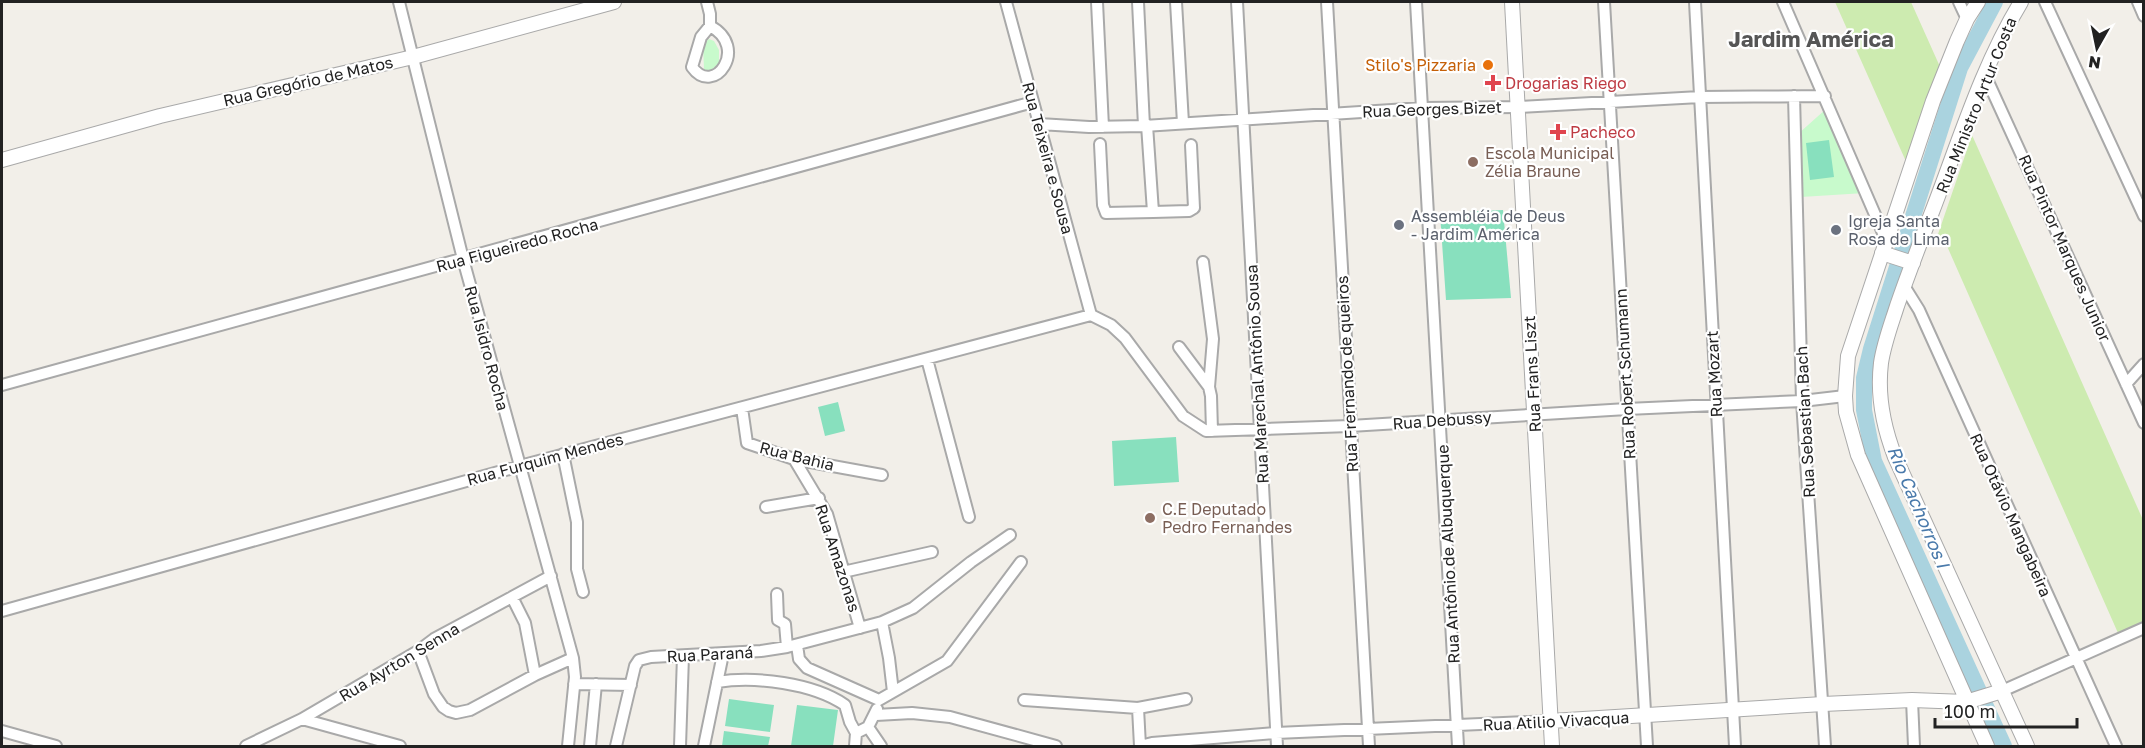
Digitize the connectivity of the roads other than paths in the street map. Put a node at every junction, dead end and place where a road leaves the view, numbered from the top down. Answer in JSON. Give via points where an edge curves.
{"nodes":[{"id":1,"x":399,"y":2,"type":"edge"},
{"id":2,"x":614,"y":2,"type":"edge"},
{"id":3,"x":707,"y":2,"type":"edge"},
{"id":4,"x":1006,"y":2,"type":"edge"},
{"id":5,"x":1097,"y":2,"type":"edge"},
{"id":6,"x":1138,"y":2,"type":"edge"},
{"id":7,"x":1176,"y":2,"type":"edge"},
{"id":8,"x":1237,"y":2,"type":"edge"},
{"id":9,"x":1327,"y":2,"type":"edge"},
{"id":10,"x":1416,"y":2,"type":"edge"},
{"id":11,"x":1512,"y":2,"type":"edge"},
{"id":12,"x":1605,"y":2,"type":"edge"},
{"id":13,"x":1695,"y":2,"type":"edge"},
{"id":14,"x":1783,"y":2,"type":"edge"},
{"id":15,"x":1959,"y":2,"type":"edge"},
{"id":16,"x":1978,"y":2,"type":"edge"},
{"id":17,"x":2021,"y":2,"type":"edge"},
{"id":18,"x":2045,"y":2,"type":"edge"},
{"id":19,"x":2138,"y":2,"type":"edge"},
{"id":20,"x":2144,"y":16,"type":"edge"},
{"id":21,"x":1967,"y":19,"type":"junction"},
{"id":22,"x":710,"y":26,"type":"junction"},
{"id":23,"x":413,"y":57,"type":"junction"},
{"id":24,"x":1985,"y":75,"type":"junction"},
{"id":25,"x":1794,"y":96,"type":"junction"},
{"id":26,"x":1825,"y":96,"type":"junction"},
{"id":27,"x":1700,"y":97,"type":"junction"},
{"id":28,"x":1033,"y":102,"type":"junction"},
{"id":29,"x":1609,"y":102,"type":"junction"},
{"id":30,"x":1518,"y":106,"type":"junction"},
{"id":31,"x":1423,"y":108,"type":"junction"},
{"id":32,"x":1334,"y":113,"type":"junction"},
{"id":33,"x":1242,"y":118,"type":"junction"},
{"id":34,"x":1183,"y":123,"type":"junction"},
{"id":35,"x":1039,"y":124,"type":"junction"},
{"id":36,"x":1145,"y":126,"type":"junction"},
{"id":37,"x":1103,"y":127,"type":"junction"},
{"id":38,"x":1100,"y":144,"type":"dead end"},
{"id":39,"x":1191,"y":145,"type":"dead end"},
{"id":40,"x":2,"y":160,"type":"edge"},
{"id":41,"x":1153,"y":212,"type":"junction"},
{"id":42,"x":2144,"y":216,"type":"edge"},
{"id":43,"x":1886,"y":249,"type":"junction"},
{"id":44,"x":463,"y":260,"type":"junction"},
{"id":45,"x":1203,"y":262,"type":"dead end"},
{"id":46,"x":1909,"y":262,"type":"junction"},
{"id":47,"x":1904,"y":285,"type":"junction"},
{"id":48,"x":1091,"y":315,"type":"junction"},
{"id":49,"x":1179,"y":347,"type":"dead end"},
{"id":50,"x":927,"y":359,"type":"junction"},
{"id":51,"x":2144,"y":364,"type":"edge"},
{"id":52,"x":2126,"y":384,"type":"junction"},
{"id":53,"x":2,"y":385,"type":"edge"},
{"id":54,"x":1209,"y":387,"type":"junction"},
{"id":55,"x":1845,"y":396,"type":"junction"},
{"id":56,"x":1802,"y":401,"type":"junction"},
{"id":57,"x":1715,"y":405,"type":"junction"},
{"id":58,"x":742,"y":408,"type":"junction"},
{"id":59,"x":1627,"y":409,"type":"junction"},
{"id":60,"x":1534,"y":414,"type":"junction"},
{"id":61,"x":1440,"y":419,"type":"junction"},
{"id":62,"x":2144,"y":423,"type":"edge"},
{"id":63,"x":1350,"y":426,"type":"junction"},
{"id":64,"x":1260,"y":430,"type":"junction"},
{"id":65,"x":1212,"y":431,"type":"junction"},
{"id":66,"x":563,"y":454,"type":"junction"},
{"id":67,"x":794,"y":459,"type":"junction"},
{"id":68,"x":519,"y":466,"type":"junction"},
{"id":69,"x":882,"y":475,"type":"dead end"},
{"id":70,"x":819,"y":498,"type":"junction"},
{"id":71,"x":766,"y":507,"type":"dead end"},
{"id":72,"x":969,"y":517,"type":"dead end"},
{"id":73,"x":1010,"y":535,"type":"dead end"},
{"id":74,"x":932,"y":552,"type":"dead end"},
{"id":75,"x":1021,"y":562,"type":"dead end"},
{"id":76,"x":843,"y":572,"type":"junction"},
{"id":77,"x":551,"y":576,"type":"junction"},
{"id":78,"x":583,"y":592,"type":"dead end"},
{"id":79,"x":777,"y":594,"type":"dead end"},
{"id":80,"x":512,"y":597,"type":"junction"},
{"id":81,"x":2,"y":611,"type":"edge"},
{"id":82,"x":882,"y":622,"type":"junction"},
{"id":83,"x":860,"y":628,"type":"junction"},
{"id":84,"x":2144,"y":628,"type":"edge"},
{"id":85,"x":792,"y":646,"type":"junction"},
{"id":86,"x":418,"y":651,"type":"junction"},
{"id":87,"x":723,"y":654,"type":"junction"},
{"id":88,"x":683,"y":656,"type":"junction"},
{"id":89,"x":573,"y":658,"type":"junction"},
{"id":90,"x":2075,"y":658,"type":"junction"},
{"id":91,"x":802,"y":664,"type":"junction"},
{"id":92,"x":535,"y":675,"type":"junction"},
{"id":93,"x":632,"y":680,"type":"junction"},
{"id":94,"x":717,"y":682,"type":"junction"},
{"id":95,"x":574,"y":684,"type":"junction"},
{"id":96,"x":596,"y":684,"type":"junction"},
{"id":97,"x":798,"y":686,"type":"junction"},
{"id":98,"x":892,"y":692,"type":"junction"},
{"id":99,"x":1999,"y":693,"type":"junction"},
{"id":100,"x":1186,"y":699,"type":"dead end"},
{"id":101,"x":879,"y":700,"type":"junction"},
{"id":102,"x":1023,"y":700,"type":"dead end"},
{"id":103,"x":1912,"y":700,"type":"junction"},
{"id":104,"x":1970,"y":701,"type":"junction"},
{"id":105,"x":1823,"y":704,"type":"junction"},
{"id":106,"x":1138,"y":708,"type":"junction"},
{"id":107,"x":1733,"y":710,"type":"junction"},
{"id":108,"x":876,"y":716,"type":"junction"},
{"id":109,"x":1645,"y":716,"type":"junction"},
{"id":110,"x":302,"y":719,"type":"junction"},
{"id":111,"x":1551,"y":721,"type":"junction"},
{"id":112,"x":1457,"y":726,"type":"junction"},
{"id":113,"x":868,"y":727,"type":"junction"},
{"id":114,"x":1368,"y":730,"type":"junction"},
{"id":115,"x":2,"y":731,"type":"edge"},
{"id":116,"x":856,"y":733,"type":"junction"},
{"id":117,"x":1276,"y":733,"type":"junction"},
{"id":118,"x":1140,"y":746,"type":"edge"},
{"id":119,"x":56,"y":747,"type":"edge"},
{"id":120,"x":246,"y":747,"type":"edge"},
{"id":121,"x":400,"y":747,"type":"edge"},
{"id":122,"x":568,"y":747,"type":"edge"},
{"id":123,"x":590,"y":747,"type":"edge"},
{"id":124,"x":616,"y":747,"type":"edge"},
{"id":125,"x":680,"y":747,"type":"edge"},
{"id":126,"x":704,"y":747,"type":"edge"},
{"id":127,"x":855,"y":747,"type":"edge"},
{"id":128,"x":881,"y":747,"type":"edge"},
{"id":129,"x":1056,"y":747,"type":"edge"},
{"id":130,"x":1277,"y":747,"type":"edge"},
{"id":131,"x":1369,"y":747,"type":"edge"},
{"id":132,"x":1458,"y":747,"type":"edge"},
{"id":133,"x":1552,"y":747,"type":"edge"},
{"id":134,"x":1647,"y":747,"type":"edge"},
{"id":135,"x":1735,"y":747,"type":"edge"},
{"id":136,"x":1825,"y":747,"type":"edge"},
{"id":137,"x":1914,"y":747,"type":"edge"},
{"id":138,"x":1987,"y":747,"type":"edge"},
{"id":139,"x":2026,"y":747,"type":"edge"},
{"id":140,"x":2116,"y":747,"type":"edge"}],
"edges":[{"from":1,"to":23,"type":"street","name":"Rua Isidro Rocha"},
{"from":2,"to":23,"type":"street","name":"Rua Gregório de Matos"},
{"from":3,"to":22,"type":"street"},
{"from":4,"to":28,"type":"street","name":"Rua Teixeira e Sousa"},
{"from":5,"to":37,"type":"street"},
{"from":6,"to":36,"type":"street"},
{"from":7,"to":34,"type":"street"},
{"from":8,"to":33,"type":"street","name":"Rua Marechal Antônio Sousa"},
{"from":9,"to":32,"type":"street","name":"Rua Frernando de queiros"},
{"from":10,"to":31,"type":"street","name":"Rua Antônio de Albuquerque"},
{"from":11,"to":30,"type":"street","name":"Rua Frans Liszt"},
{"from":12,"to":29,"type":"street","name":"Rua Robert Schumann"},
{"from":13,"to":27,"type":"street","name":"Rua Mozart"},
{"from":14,"to":26,"type":"street"},
{"from":15,"to":21,"type":"street"},
{"from":16,"to":21,"type":"street"},
{"from":17,"to":24,"type":"street","name":"Rua Ministro Artur Costa"},
{"from":18,"to":42,"type":"street"},
{"from":19,"to":20,"type":"street"},
{"from":21,"to":43,"type":"street","via":[[1937,91]]},
{"from":22,"to":22,"type":"street","via":[[701,38],[692,67],[706,77],[724,68],[728,57],[726,39]]},
{"from":23,"to":40,"type":"street","name":"Rua Gregório de Matos","via":[[160,116]]},
{"from":23,"to":44,"type":"street","name":"Rua Isidro Rocha"},
{"from":24,"to":46,"type":"street","name":"Rua Ministro Artur Costa"},
{"from":24,"to":52,"type":"street","name":"Rua Pintor Marques Junior"},
{"from":25,"to":26,"type":"street","name":"Rua Georges Bizet"},
{"from":25,"to":27,"type":"street","name":"Rua Georges Bizet"},
{"from":25,"to":56,"type":"street","name":"Rua Sebastian Bach"},
{"from":26,"to":43,"type":"street"},
{"from":27,"to":29,"type":"street","name":"Rua Georges Bizet"},
{"from":27,"to":57,"type":"street","name":"Rua Mozart"},
{"from":28,"to":35,"type":"street","name":"Rua Teixeira e Sousa"},
{"from":28,"to":44,"type":"street","name":"Rua Figueiredo Rocha"},
{"from":29,"to":30,"type":"street","name":"Rua Georges Bizet"},
{"from":29,"to":59,"type":"street","name":"Rua Robert Schumann"},
{"from":30,"to":31,"type":"street","name":"Rua Georges Bizet"},
{"from":30,"to":60,"type":"street","name":"Rua Frans Liszt"},
{"from":31,"to":32,"type":"street","name":"Rua Georges Bizet"},
{"from":31,"to":61,"type":"street","name":"Rua Antônio de Albuquerque"},
{"from":32,"to":33,"type":"street","name":"Rua Georges Bizet"},
{"from":32,"to":63,"type":"street","name":"Rua Frernando de queiros"},
{"from":33,"to":34,"type":"street","name":"Rua Georges Bizet"},
{"from":33,"to":64,"type":"street","name":"Rua Marechal Antônio Sousa"},
{"from":34,"to":36,"type":"street","name":"Rua Georges Bizet"},
{"from":35,"to":37,"type":"street","name":"Rua Georges Bizet"},
{"from":35,"to":48,"type":"street","name":"Rua Teixeira e Sousa"},
{"from":36,"to":37,"type":"street","name":"Rua Georges Bizet"},
{"from":36,"to":41,"type":"street"},
{"from":38,"to":41,"type":"street","via":[[1106,213]]},
{"from":39,"to":41,"type":"street","via":[[1194,208]]},
{"from":43,"to":46,"type":"street"},
{"from":43,"to":55,"type":"street","via":[[1848,356]]},
{"from":44,"to":53,"type":"street","name":"Rua Figueiredo Rocha"},
{"from":44,"to":68,"type":"street","name":"Rua Isidro Rocha"},
{"from":45,"to":54,"type":"street","via":[[1213,339]]},
{"from":46,"to":47,"type":"street","name":"Rua Ministro Artur Costa"},
{"from":47,"to":90,"type":"street","name":"Rua Otávio Mangabeira","via":[[1919,310]]},
{"from":47,"to":99,"type":"street","name":"Rua Ministro Artur Costa","via":[[1881,362],[1884,426],[1894,457]]},
{"from":48,"to":50,"type":"street","name":"Rua Furquim Mendes"},
{"from":48,"to":65,"type":"street","name":"Rua Debussy","via":[[1125,338],[1183,416]]},
{"from":49,"to":54,"type":"street"},
{"from":50,"to":58,"type":"street","name":"Rua Furquim Mendes"},
{"from":50,"to":72,"type":"street"},
{"from":51,"to":52,"type":"street"},
{"from":52,"to":62,"type":"street","name":"Rua Pintor Marques Junior"},
{"from":54,"to":65,"type":"street"},
{"from":55,"to":56,"type":"street","name":"Rua Debussy"},
{"from":55,"to":104,"type":"street","via":[[1858,455]]},
{"from":56,"to":57,"type":"street","name":"Rua Debussy"},
{"from":56,"to":105,"type":"street","name":"Rua Sebastian Bach"},
{"from":57,"to":59,"type":"street","name":"Rua Debussy"},
{"from":57,"to":107,"type":"street","name":"Rua Mozart"},
{"from":58,"to":66,"type":"street","name":"Rua Furquim Mendes"},
{"from":58,"to":67,"type":"street","name":"Rua Bahia","via":[[747,443]]},
{"from":59,"to":60,"type":"street","name":"Rua Debussy"},
{"from":59,"to":109,"type":"street","name":"Rua Robert Schumann"},
{"from":60,"to":61,"type":"street","name":"Rua Debussy"},
{"from":60,"to":111,"type":"street","name":"Rua Frans Liszt"},
{"from":61,"to":63,"type":"street","name":"Rua Debussy"},
{"from":61,"to":112,"type":"street","name":"Rua Antônio de Albuquerque"},
{"from":63,"to":64,"type":"street","name":"Rua Debussy"},
{"from":63,"to":114,"type":"street","name":"Rua Frernando de queiros"},
{"from":64,"to":65,"type":"street","name":"Rua Debussy"},
{"from":64,"to":117,"type":"street","name":"Rua Marechal Antônio Sousa"},
{"from":66,"to":68,"type":"street","name":"Rua Furquim Mendes"},
{"from":66,"to":78,"type":"street","via":[[577,522],[578,569]]},
{"from":67,"to":69,"type":"street","name":"Rua Bahia"},
{"from":67,"to":70,"type":"street","name":"Rua Amazonas"},
{"from":68,"to":77,"type":"street","name":"Rua Isidro Rocha"},
{"from":68,"to":81,"type":"street","name":"Rua Furquim Mendes"},
{"from":70,"to":71,"type":"street"},
{"from":70,"to":76,"type":"street","name":"Rua Amazonas"},
{"from":73,"to":82,"type":"street","name":"Rua Paraná","via":[[913,608]]},
{"from":74,"to":76,"type":"street"},
{"from":75,"to":98,"type":"street","via":[[946,661]]},
{"from":76,"to":83,"type":"street","name":"Rua Amazonas"},
{"from":77,"to":80,"type":"street","name":"Rua Ayrton Senna"},
{"from":77,"to":89,"type":"street","name":"Rua Isidro Rocha"},
{"from":79,"to":85,"type":"street","via":[[778,620],[785,624]]},
{"from":80,"to":86,"type":"street","name":"Rua Ayrton Senna"},
{"from":80,"to":92,"type":"street","via":[[525,623]]},
{"from":82,"to":83,"type":"street","name":"Rua Paraná"},
{"from":82,"to":98,"type":"street"},
{"from":83,"to":85,"type":"street","name":"Rua Paraná"},
{"from":84,"to":90,"type":"street"},
{"from":85,"to":87,"type":"street","name":"Rua Paraná"},
{"from":85,"to":91,"type":"street"},
{"from":86,"to":92,"type":"street","via":[[435,694],[443,707],[456,713],[470,710]]},
{"from":86,"to":110,"type":"street","name":"Rua Ayrton Senna"},
{"from":87,"to":88,"type":"street","name":"Rua Paraná"},
{"from":87,"to":94,"type":"street"},
{"from":88,"to":93,"type":"street","name":"Rua Paraná","via":[[643,658],[637,662]]},
{"from":88,"to":125,"type":"street"},
{"from":89,"to":92,"type":"street"},
{"from":89,"to":95,"type":"street","name":"Rua Isidro Rocha"},
{"from":90,"to":99,"type":"street"},
{"from":90,"to":140,"type":"street","name":"Rua Otávio Mangabeira"},
{"from":91,"to":97,"type":"street"},
{"from":91,"to":101,"type":"street"},
{"from":93,"to":96,"type":"street"},
{"from":93,"to":124,"type":"street"},
{"from":94,"to":97,"type":"street","via":[[740,680]]},
{"from":94,"to":126,"type":"street"},
{"from":95,"to":96,"type":"street"},
{"from":95,"to":122,"type":"street","name":"Rua Isidro Rocha"},
{"from":96,"to":123,"type":"street"},
{"from":97,"to":116,"type":"street","via":[[845,705]]},
{"from":98,"to":101,"type":"street"},
{"from":99,"to":104,"type":"street","name":"Rua Atilio Vivacqua"},
{"from":99,"to":139,"type":"street","name":"Rua Ministro Artur Costa"},
{"from":100,"to":106,"type":"street"},
{"from":101,"to":108,"type":"street"},
{"from":102,"to":106,"type":"street"},
{"from":103,"to":104,"type":"street","name":"Rua Atilio Vivacqua"},
{"from":103,"to":105,"type":"street","name":"Rua Atilio Vivacqua"},
{"from":103,"to":137,"type":"street"},
{"from":104,"to":138,"type":"street"},
{"from":105,"to":107,"type":"street","name":"Rua Atilio Vivacqua"},
{"from":105,"to":136,"type":"street","name":"Rua Sebastian Bach"},
{"from":106,"to":118,"type":"street"},
{"from":107,"to":109,"type":"street","name":"Rua Atilio Vivacqua"},
{"from":107,"to":135,"type":"street","name":"Rua Mozart"},
{"from":108,"to":113,"type":"street"},
{"from":108,"to":129,"type":"street","via":[[912,713],[950,717]]},
{"from":109,"to":111,"type":"street","name":"Rua Atilio Vivacqua"},
{"from":109,"to":134,"type":"street","name":"Rua Robert Schumann"},
{"from":110,"to":120,"type":"street","name":"Rua Ayrton Senna"},
{"from":110,"to":121,"type":"street"},
{"from":111,"to":112,"type":"street","name":"Rua Atilio Vivacqua"},
{"from":111,"to":133,"type":"street","name":"Rua Frans Liszt"},
{"from":112,"to":114,"type":"street","name":"Rua Atilio Vivacqua"},
{"from":112,"to":132,"type":"street","name":"Rua Antônio de Albuquerque"},
{"from":113,"to":116,"type":"street"},
{"from":113,"to":128,"type":"street"},
{"from":114,"to":117,"type":"street","name":"Rua Atilio Vivacqua"},
{"from":114,"to":131,"type":"street","name":"Rua Frernando de queiros"},
{"from":115,"to":119,"type":"street"},
{"from":116,"to":127,"type":"street"},
{"from":117,"to":118,"type":"street","name":"Rua Atilio Vivacqua"},
{"from":117,"to":130,"type":"street","name":"Rua Marechal Antônio Sousa"}]}
